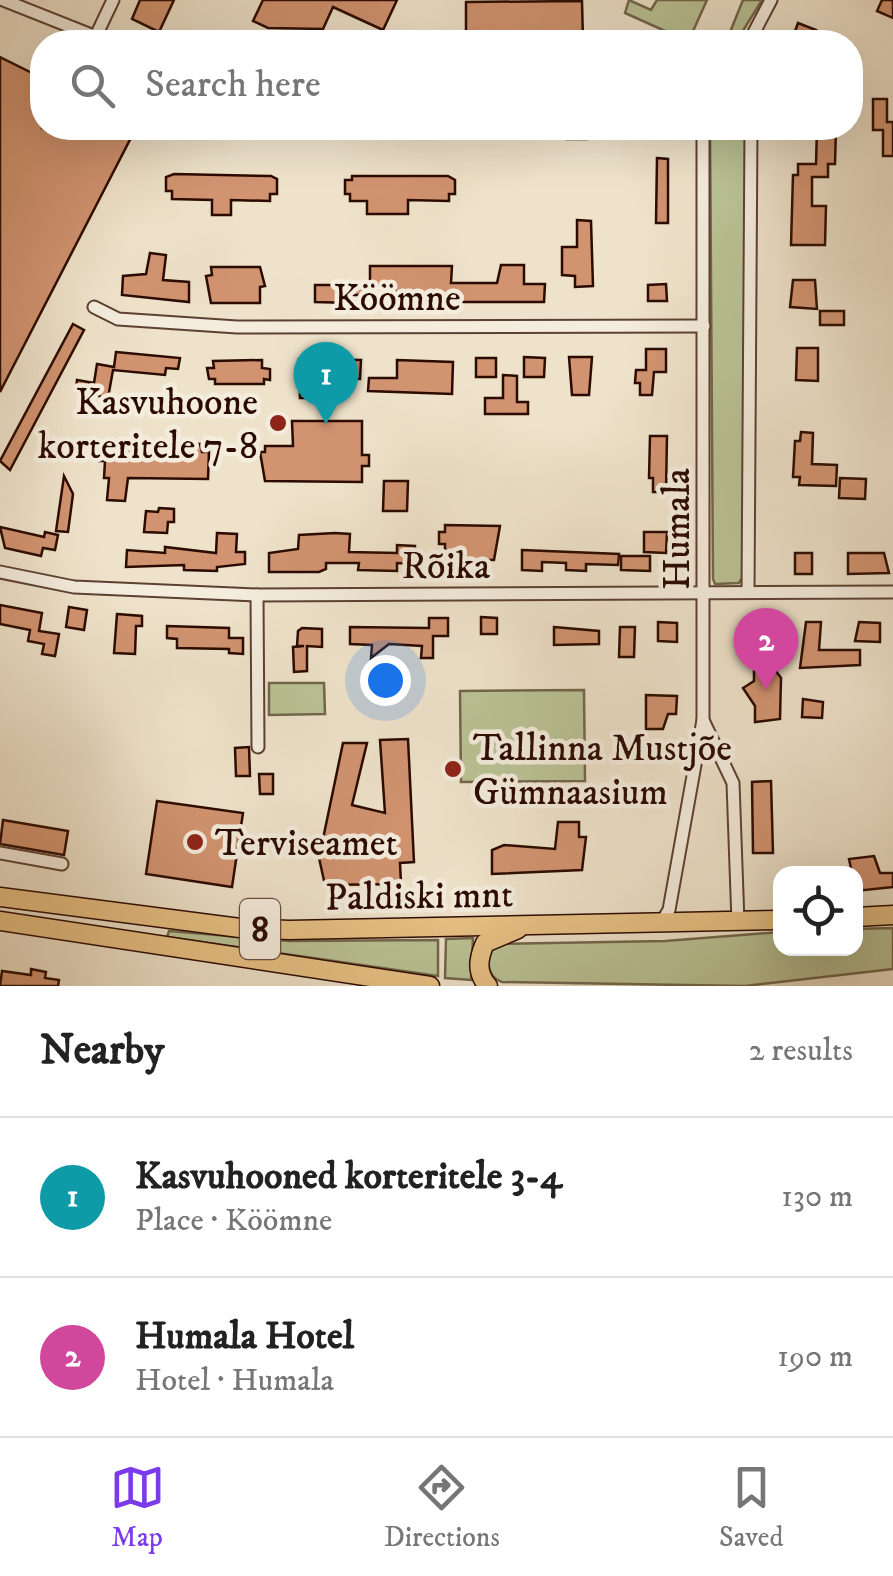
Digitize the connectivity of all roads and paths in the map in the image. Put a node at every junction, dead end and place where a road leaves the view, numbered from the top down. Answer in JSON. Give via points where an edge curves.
{"nodes":[{"id":1,"x":3,"y":0,"type":"edge"},
{"id":2,"x":113,"y":0,"type":"edge"},
{"id":3,"x":772,"y":0,"type":"edge"},
{"id":4,"x":76,"y":30,"type":"edge"},
{"id":5,"x":99,"y":30,"type":"edge"},
{"id":6,"x":756,"y":30,"type":"edge"},
{"id":7,"x":704,"y":140,"type":"edge"},
{"id":8,"x":751,"y":140,"type":"edge"},
{"id":9,"x":94,"y":307,"type":"dead end"},
{"id":10,"x":704,"y":326,"type":"junction"},
{"id":11,"x":0,"y":572,"type":"edge"},
{"id":12,"x":748,"y":592,"type":"junction"},
{"id":13,"x":893,"y":592,"type":"edge"},
{"id":14,"x":706,"y":594,"type":"junction"},
{"id":15,"x":257,"y":595,"type":"junction"},
{"id":16,"x":703,"y":720,"type":"junction"},
{"id":17,"x":258,"y":747,"type":"dead end"},
{"id":18,"x":0,"y":853,"type":"edge"},
{"id":19,"x":62,"y":864,"type":"dead end"},
{"id":20,"x":0,"y":897,"type":"edge"},
{"id":21,"x":893,"y":916,"type":"edge"},
{"id":22,"x":863,"y":917,"type":"edge"},
{"id":23,"x":773,"y":920,"type":"edge"},
{"id":24,"x":0,"y":921,"type":"edge"},
{"id":25,"x":738,"y":922,"type":"junction"},
{"id":26,"x":660,"y":924,"type":"junction"},
{"id":27,"x":522,"y":926,"type":"junction"},
{"id":28,"x":430,"y":986,"type":"edge"},
{"id":29,"x":488,"y":986,"type":"edge"}],
"edges":[{"from":1,"to":4,"type":"street"},
{"from":2,"to":5,"type":"street"},
{"from":3,"to":6,"type":"street"},
{"from":7,"to":10,"type":"street","name":"Humala"},
{"from":8,"to":12,"type":"street","name":"Humala"},
{"from":9,"to":10,"type":"street","name":"Köömne","via":[[118,319],[238,327]]},
{"from":10,"to":14,"type":"street","name":"Humala"},
{"from":11,"to":15,"type":"street","name":"Rõika","via":[[93,588]]},
{"from":12,"to":13,"type":"street","name":"Rõika"},
{"from":12,"to":14,"type":"street","name":"Rõika"},
{"from":14,"to":15,"type":"street","name":"Rõika"},
{"from":14,"to":16,"type":"street","name":"Humala"},
{"from":15,"to":17,"type":"street"},
{"from":16,"to":25,"type":"street","via":[[733,782]]},
{"from":16,"to":26,"type":"street","name":"Humala","via":[[670,910]]},
{"from":18,"to":19,"type":"street"},
{"from":20,"to":27,"type":"main road","name":"Paldiski mnt","number":"8","via":[[240,928]]},
{"from":21,"to":22,"type":"main road"},
{"from":23,"to":25,"type":"main road","name":"Paldiski mnt","number":"8"},
{"from":24,"to":28,"type":"main road","name":"Paldiski mnt","number":"8"},
{"from":25,"to":26,"type":"main road","name":"Paldiski mnt","number":"8"},
{"from":26,"to":27,"type":"main road","name":"Paldiski mnt","number":"8"},
{"from":27,"to":29,"type":"main road","via":[[484,943],[480,977]]}]}
